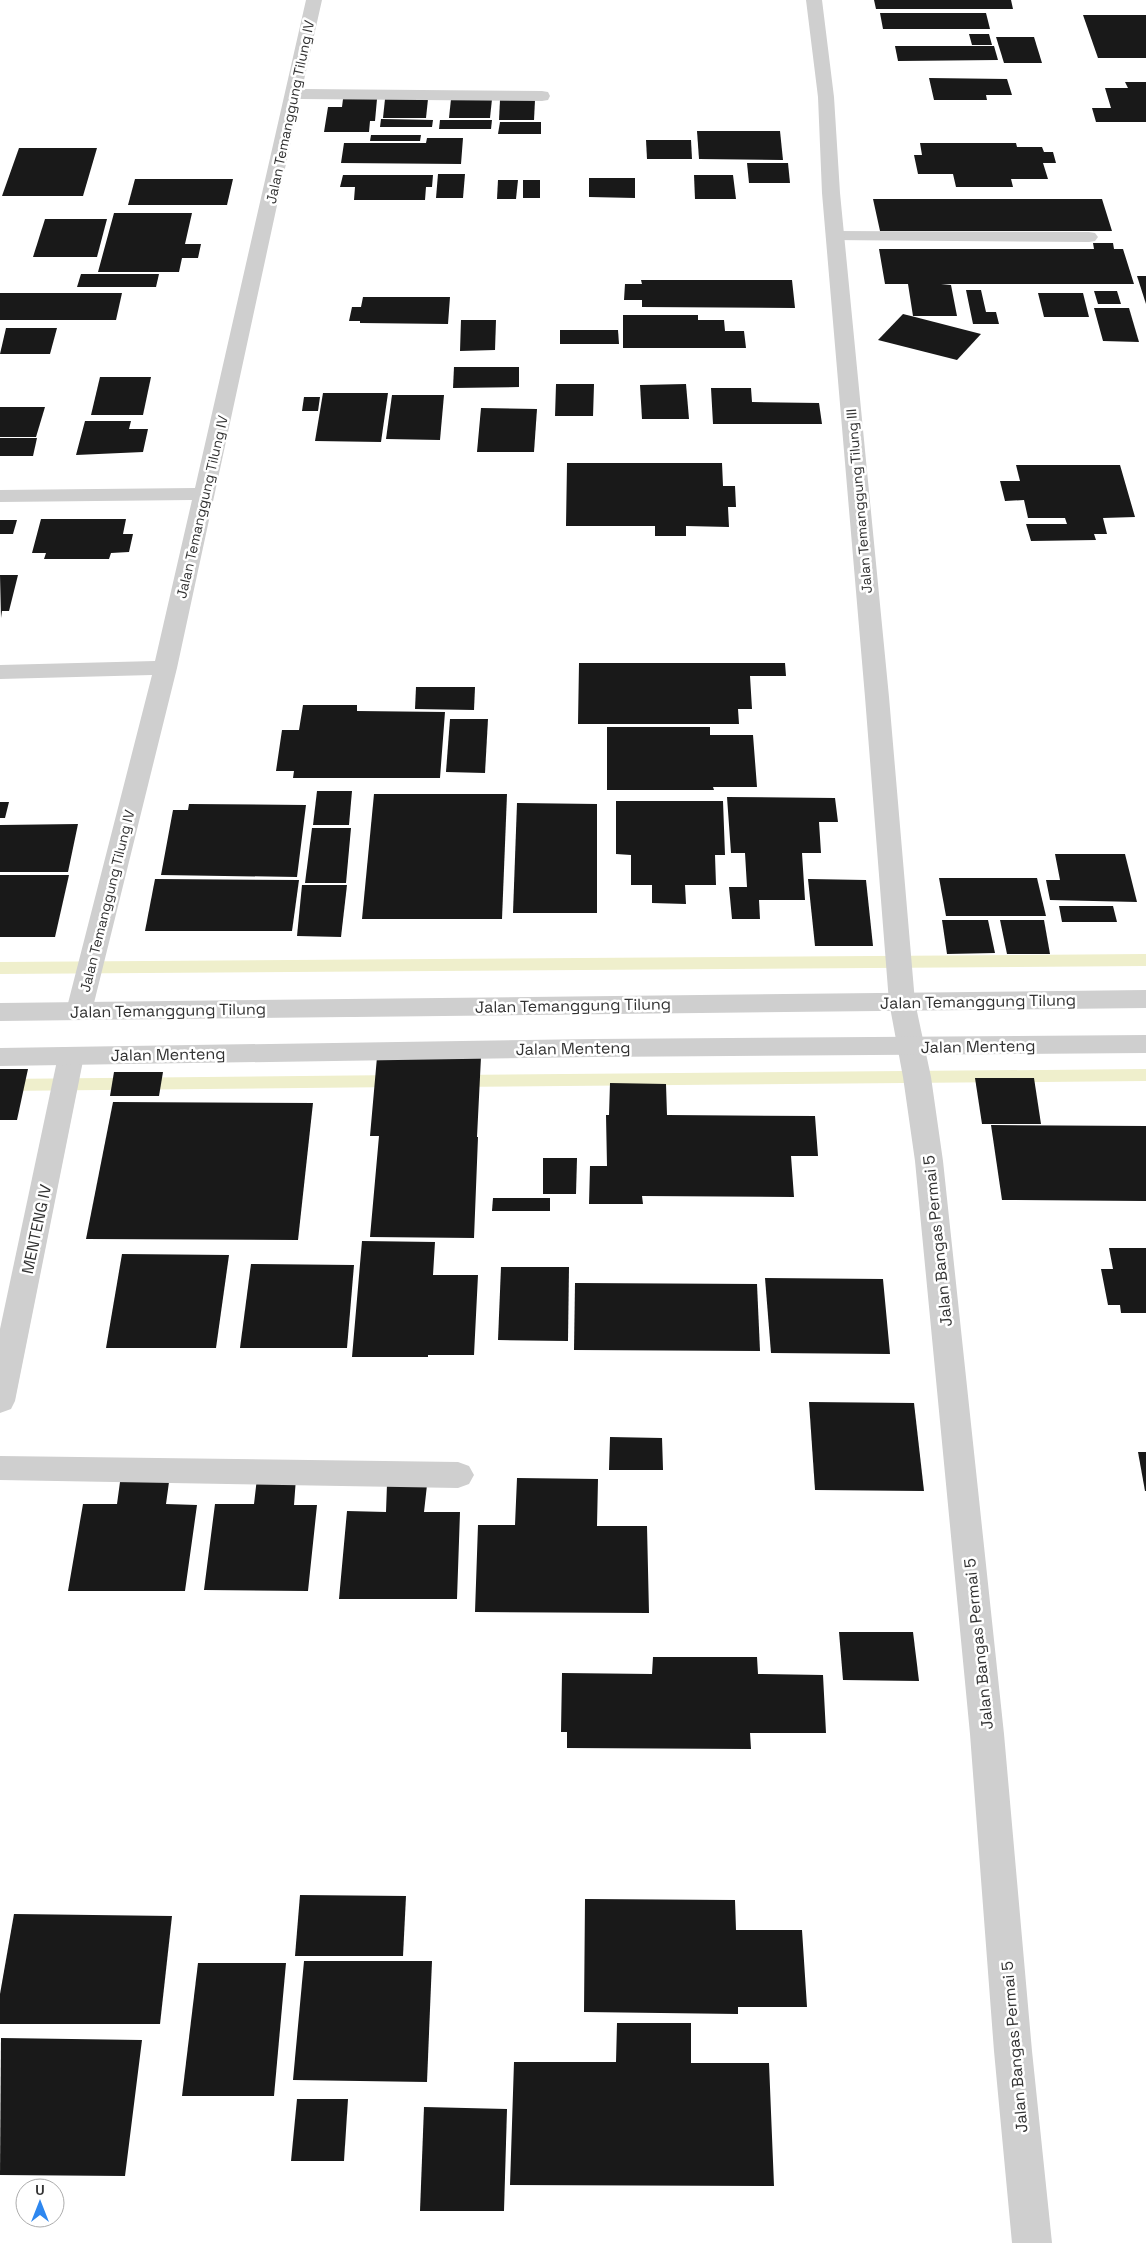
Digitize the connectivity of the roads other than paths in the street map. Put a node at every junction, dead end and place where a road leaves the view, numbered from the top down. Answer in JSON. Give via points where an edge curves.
{"nodes":[{"id":1,"x":314,"y":0,"type":"edge"},
{"id":2,"x":814,"y":0,"type":"edge"},
{"id":3,"x":294,"y":94,"type":"junction"},
{"id":4,"x":542,"y":96,"type":"dead end"},
{"id":5,"x":835,"y":236,"type":"junction"},
{"id":6,"x":1089,"y":237,"type":"dead end"},
{"id":7,"x":204,"y":494,"type":"junction"},
{"id":8,"x":0,"y":496,"type":"edge"},
{"id":9,"x":166,"y":668,"type":"junction"},
{"id":10,"x":0,"y":672,"type":"edge"},
{"id":11,"x":1146,"y":999,"type":"edge"},
{"id":12,"x":902,"y":1002,"type":"junction"},
{"id":13,"x":79,"y":1011,"type":"junction"},
{"id":14,"x":0,"y":1012,"type":"edge"},
{"id":15,"x":1146,"y":1044,"type":"edge"},
{"id":16,"x":911,"y":1046,"type":"junction"},
{"id":17,"x":0,"y":1056,"type":"edge"},
{"id":18,"x":71,"y":1056,"type":"junction"},
{"id":19,"x":4,"y":1367,"type":"edge"},
{"id":20,"x":0,"y":1401,"type":"edge"},
{"id":21,"x":0,"y":1468,"type":"edge"},
{"id":22,"x":458,"y":1476,"type":"dead end"},
{"id":23,"x":1032,"y":2243,"type":"edge"}],
"edges":[{"from":1,"to":3,"type":"street","name":"Jalan Temanggung Tilung IV"},
{"from":2,"to":5,"type":"street","name":"Jalan Temanggung Tilung III","via":[[826,97]]},
{"from":3,"to":4,"type":"street"},
{"from":3,"to":7,"type":"street","name":"Jalan Temanggung Tilung IV"},
{"from":5,"to":6,"type":"street"},
{"from":5,"to":12,"type":"street","name":"Jalan Temanggung Tilung III","via":[[878,697]]},
{"from":7,"to":8,"type":"street"},
{"from":7,"to":9,"type":"street","name":"Jalan Temanggung Tilung IV"},
{"from":9,"to":10,"type":"street"},
{"from":9,"to":13,"type":"street","name":"Jalan Temanggung Tilung IV"},
{"from":11,"to":12,"type":"street","name":"Jalan Temanggung Tilung"},
{"from":12,"to":13,"type":"street","name":"Jalan Temanggung Tilung"},
{"from":12,"to":16,"type":"street","name":"Jalan Temanggung Tilung III"},
{"from":13,"to":14,"type":"street","name":"Jalan Temanggung Tilung"},
{"from":15,"to":16,"type":"street","name":"Jalan Menteng"},
{"from":16,"to":18,"type":"street","name":"Jalan Menteng"},
{"from":16,"to":23,"type":"street","name":"Jalan Bangas Permai 5","via":[[929,1161],[987,1734]]},
{"from":17,"to":18,"type":"street","name":"Jalan Menteng"},
{"from":18,"to":19,"type":"street","name":"MENTENG IV"},
{"from":19,"to":20,"type":"street","name":"MENTENG IV"},
{"from":21,"to":22,"type":"street"}]}
